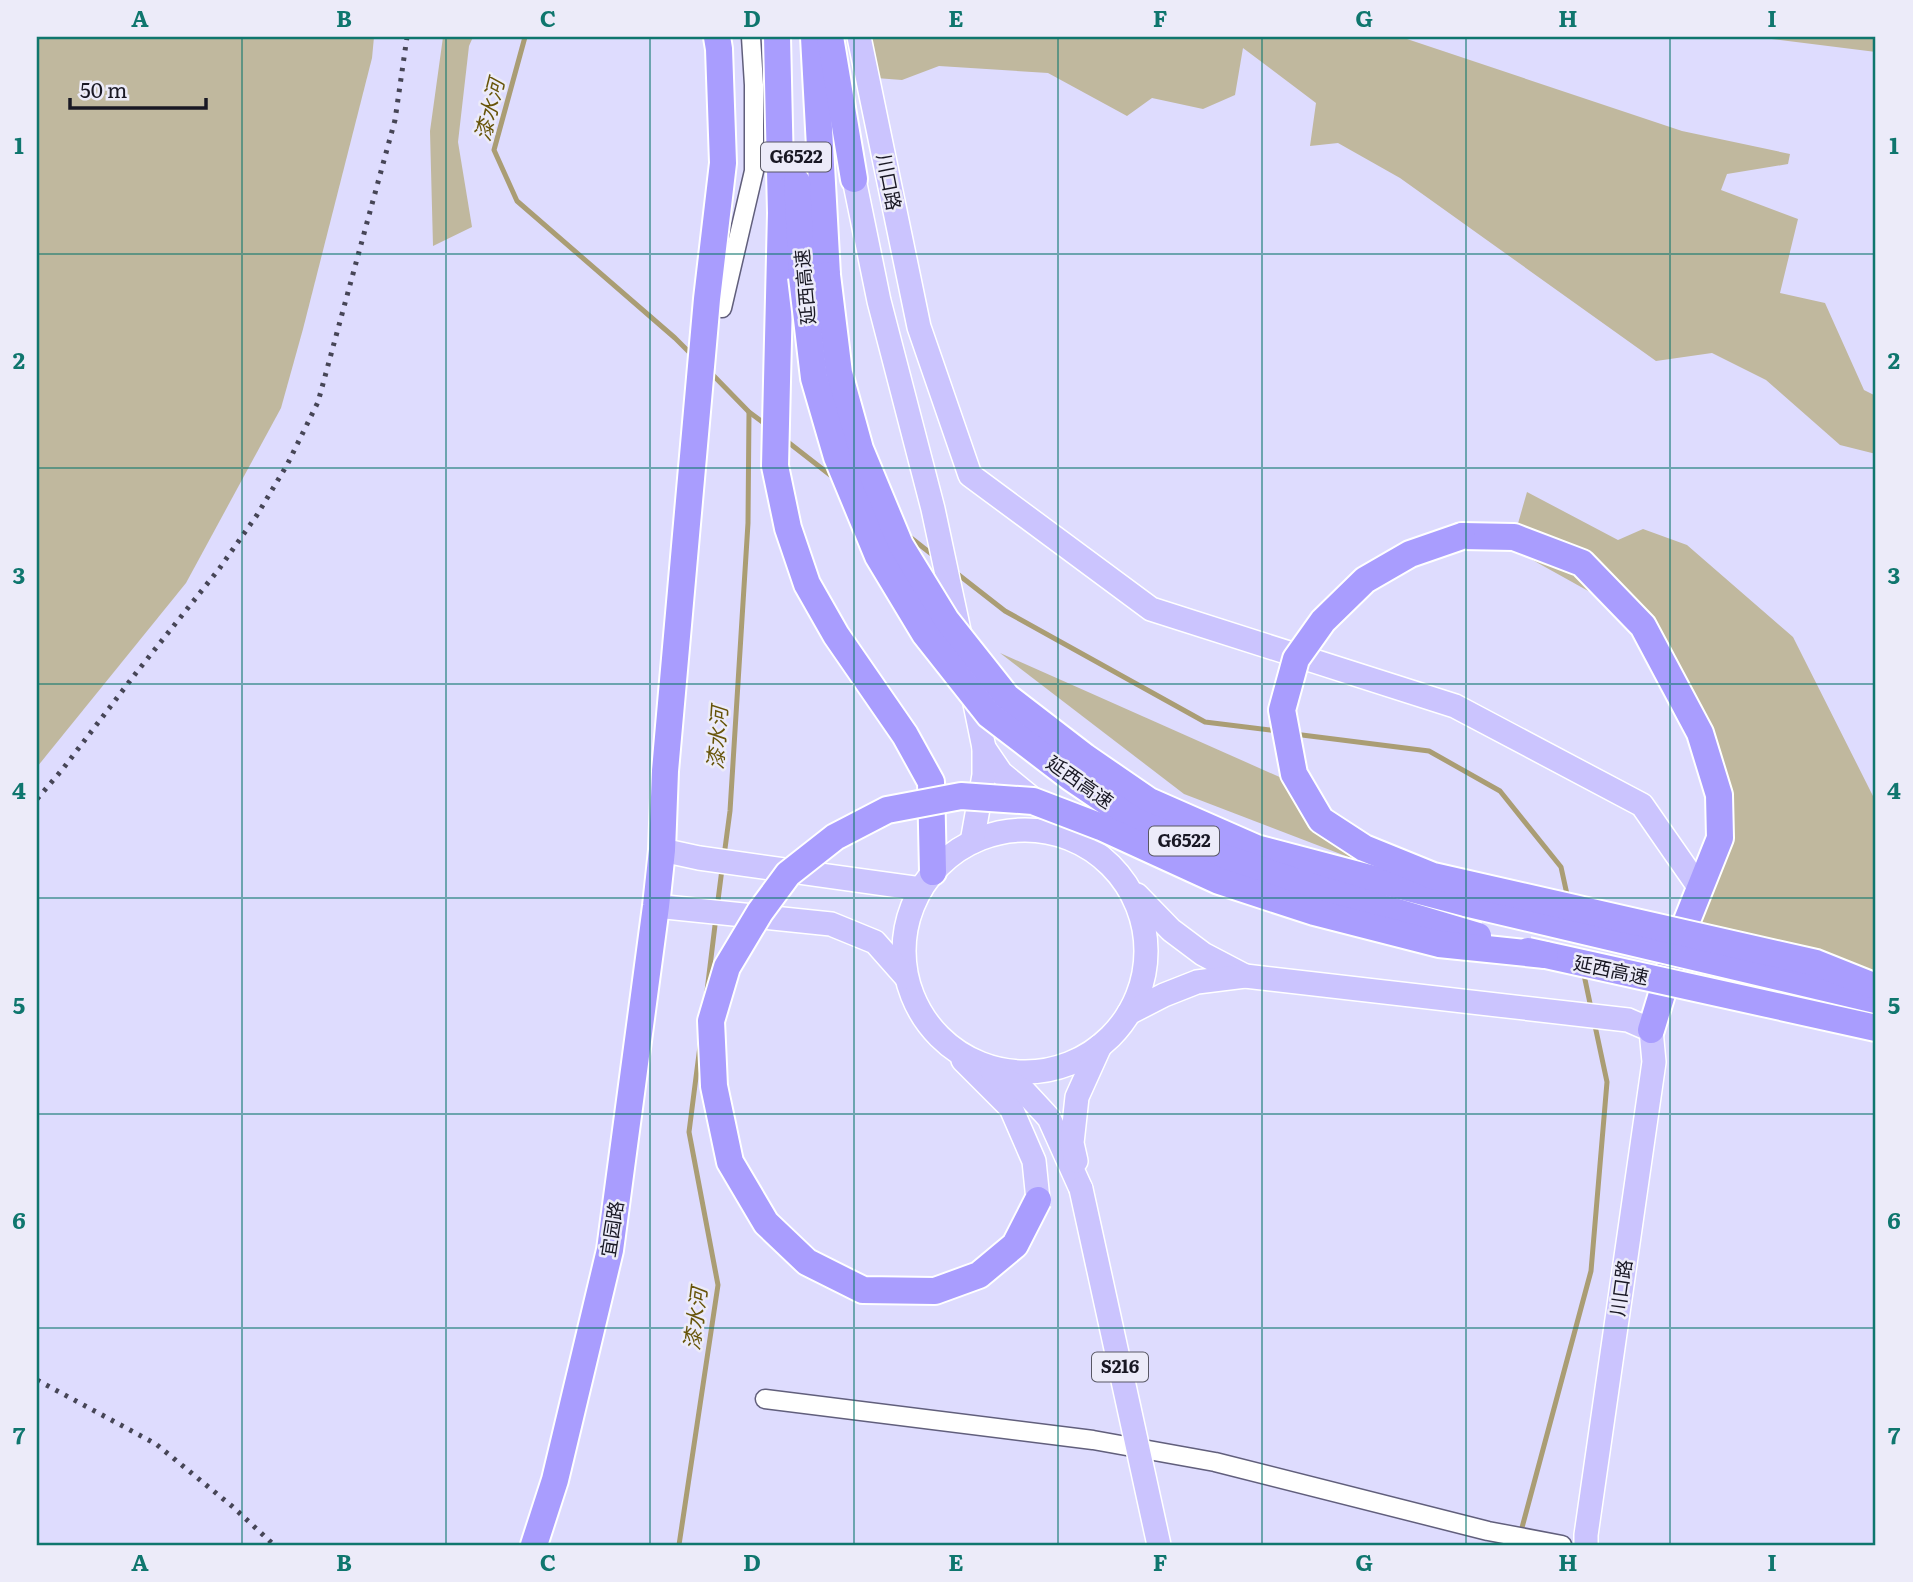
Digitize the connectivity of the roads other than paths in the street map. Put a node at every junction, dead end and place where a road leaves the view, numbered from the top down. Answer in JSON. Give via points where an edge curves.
{"nodes":[{"id":1,"x":717,"y":37,"type":"edge"},
{"id":2,"x":731,"y":37,"type":"edge"},
{"id":3,"x":751,"y":37,"type":"edge"},
{"id":4,"x":777,"y":37,"type":"edge"},
{"id":5,"x":789,"y":37,"type":"edge"},
{"id":6,"x":814,"y":37,"type":"edge"},
{"id":7,"x":830,"y":37,"type":"edge"},
{"id":8,"x":859,"y":37,"type":"edge"},
{"id":9,"x":854,"y":179,"type":"joint"},
{"id":10,"x":815,"y":276,"type":"junction"},
{"id":11,"x":722,"y":308,"type":"junction"},
{"id":12,"x":919,"y":327,"type":"junction"},
{"id":13,"x":906,"y":406,"type":"junction"},
{"id":14,"x":984,"y":748,"type":"junction"},
{"id":15,"x":672,"y":772,"type":"junction"},
{"id":16,"x":972,"y":842,"type":"junction"},
{"id":17,"x":1090,"y":849,"type":"junction"},
{"id":18,"x":662,"y":850,"type":"junction"},
{"id":19,"x":927,"y":881,"type":"junction"},
{"id":20,"x":1126,"y":883,"type":"junction"},
{"id":21,"x":1699,"y":887,"type":"junction"},
{"id":22,"x":656,"y":906,"type":"junction"},
{"id":23,"x":1545,"y":955,"type":"junction"},
{"id":24,"x":1245,"y":976,"type":"junction"},
{"id":25,"x":906,"y":977,"type":"junction"},
{"id":26,"x":1876,"y":987,"type":"edge"},
{"id":27,"x":1876,"y":1000,"type":"edge"},
{"id":28,"x":1129,"y":1013,"type":"junction"},
{"id":29,"x":1639,"y":1025,"type":"junction"},
{"id":30,"x":1876,"y":1028,"type":"edge"},
{"id":31,"x":936,"y":1034,"type":"junction"},
{"id":32,"x":1100,"y":1046,"type":"junction"},
{"id":33,"x":980,"y":1064,"type":"junction"},
{"id":34,"x":1082,"y":1189,"type":"junction"},
{"id":35,"x":1038,"y":1200,"type":"joint"},
{"id":36,"x":765,"y":1399,"type":"dead end"},
{"id":37,"x":534,"y":1545,"type":"edge"},
{"id":38,"x":1160,"y":1545,"type":"edge"},
{"id":39,"x":1559,"y":1545,"type":"edge"},
{"id":40,"x":1586,"y":1545,"type":"edge"}],
"edges":[{"from":1,"to":15,"type":"highway","via":[[723,163],[707,299]]},
{"from":2,"to":11,"type":"highway","via":[[737,135]]},
{"from":3,"to":11,"type":"street","via":[[754,171]]},
{"from":4,"to":19,"type":"highway","via":[[781,213],[775,466],[788,528],[807,584],[931,782]]},
{"from":5,"to":10,"type":"highway","name":"延西高速","number":"G6522"},
{"from":6,"to":10,"type":"highway","name":"延西高速","number":"G6522"},
{"from":7,"to":9,"type":"highway"},
{"from":8,"to":12,"type":"main road","name":"川口路"},
{"from":9,"to":13,"type":"main road"},
{"from":10,"to":23,"type":"highway","name":"延西高速","number":"G6522","bridge":true,"via":[[814,378],[837,457],[878,556],[925,634],[989,715],[1135,821],[1320,889]]},
{"from":10,"to":27,"type":"highway","name":"延西高速","number":"G6522","bridge":true,"via":[[860,449],[900,545],[946,620],[1007,697],[1149,801],[1256,848],[1465,903]]},
{"from":11,"to":15,"type":"highway"},
{"from":12,"to":13,"type":"main road"},
{"from":12,"to":21,"type":"main road","via":[[970,475],[1151,609],[1455,706],[1642,805]]},
{"from":13,"to":14,"type":"main road"},
{"from":14,"to":16,"type":"main road"},
{"from":14,"to":17,"type":"main road","via":[[1001,772]]},
{"from":15,"to":18,"type":"highway","name":"宜园路"},
{"from":16,"to":17,"type":"main road","via":[[1011,831],[1052,833]]},
{"from":16,"to":19,"type":"main road","via":[[951,855]]},
{"from":17,"to":20,"type":"main road"},
{"from":18,"to":19,"type":"main road","via":[[852,879]]},
{"from":18,"to":22,"type":"highway","name":"宜园路"},
{"from":19,"to":25,"type":"main road","via":[[908,917],[903,947]]},
{"from":20,"to":24,"type":"main road","via":[[1171,930]]},
{"from":20,"to":28,"type":"main road","via":[[1140,914],[1146,948],[1142,982]]},
{"from":21,"to":26,"type":"highway","bridge":true,"via":[[1720,838],[1718,795],[1700,733],[1643,626],[1582,563],[1514,537],[1462,536],[1410,554],[1365,580],[1323,621],[1296,659],[1282,709],[1294,774],[1321,820],[1364,848],[1433,876],[1816,963]]},
{"from":21,"to":29,"type":"highway"},
{"from":22,"to":25,"type":"main road","via":[[831,924],[875,942]]},
{"from":22,"to":37,"type":"highway","name":"宜园路","via":[[610,1250],[555,1479]]},
{"from":23,"to":30,"type":"highway","name":"延西高速","number":"G6522","bridge":true},
{"from":23,"to":35,"type":"highway","bridge":true,"via":[[1438,944],[1314,912],[1219,881],[1033,801],[961,796],[887,810],[835,837],[788,874],[727,967],[711,1021],[714,1086],[730,1162],[766,1223],[807,1262],[863,1290],[935,1291],[979,1275],[1015,1245]]},
{"from":24,"to":28,"type":"main road","via":[[1197,982]]},
{"from":24,"to":29,"type":"main road"},
{"from":25,"to":31,"type":"main road","via":[[917,1007]]},
{"from":28,"to":32,"type":"main road"},
{"from":29,"to":40,"type":"main road","name":"川口路","via":[[1654,1062]]},
{"from":31,"to":33,"type":"main road"},
{"from":31,"to":35,"type":"main road","via":[[1011,1108],[1034,1161]]},
{"from":32,"to":33,"type":"main road","via":[[1073,1062],[1042,1071],[1011,1072]]},
{"from":32,"to":34,"type":"main road","via":[[1077,1097],[1072,1143]]},
{"from":33,"to":34,"type":"main road","via":[[1024,1091],[1049,1118]]},
{"from":34,"to":38,"type":"main road","name":"S216","number":"S216","bridge":true},
{"from":36,"to":39,"type":"street","via":[[1093,1440],[1201,1459]]}]}
